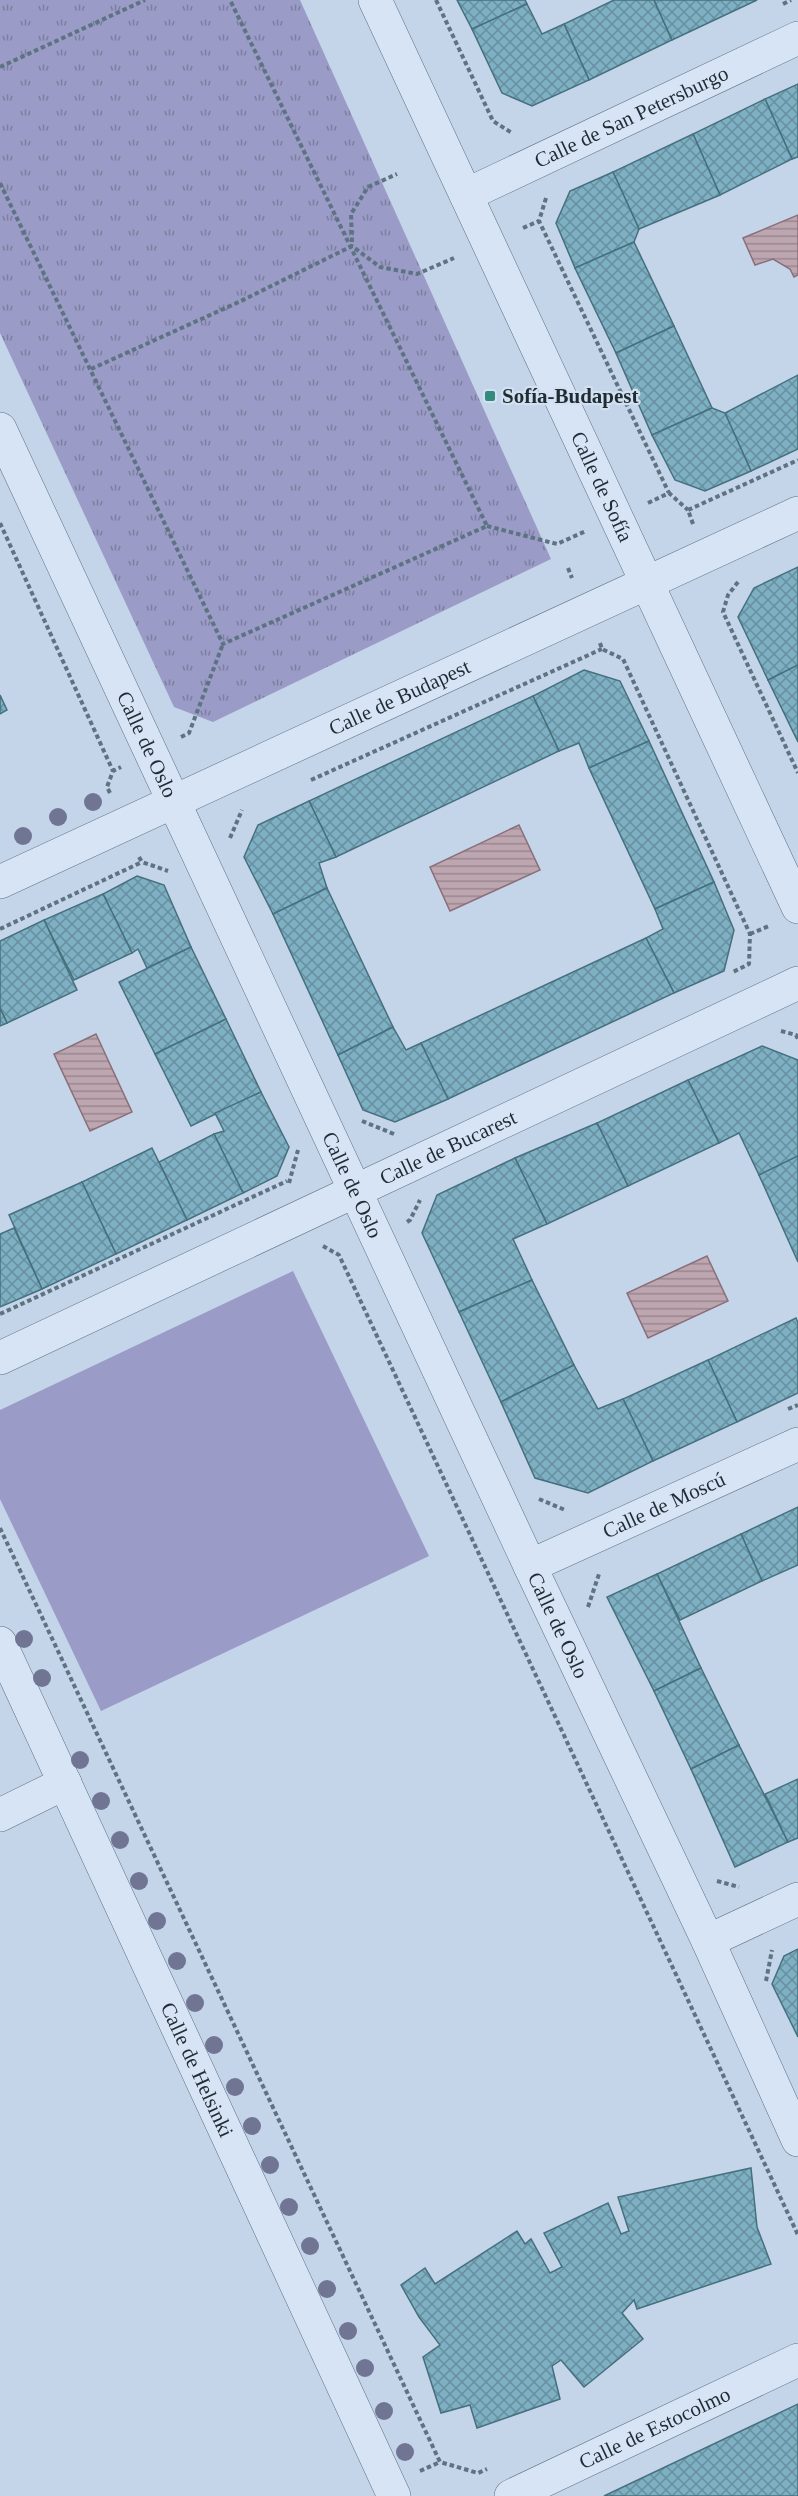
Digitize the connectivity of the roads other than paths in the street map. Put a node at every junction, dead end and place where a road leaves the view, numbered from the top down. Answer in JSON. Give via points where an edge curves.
{"nodes":[{"id":1,"x":375,"y":0,"type":"edge"},
{"id":2,"x":798,"y":38,"type":"edge"},
{"id":3,"x":466,"y":195,"type":"junction"},
{"id":4,"x":0,"y":429,"type":"edge"},
{"id":5,"x":798,"y":513,"type":"edge"},
{"id":6,"x":649,"y":583,"type":"junction"},
{"id":7,"x":174,"y":801,"type":"junction"},
{"id":8,"x":0,"y":882,"type":"edge"},
{"id":9,"x":798,"y":907,"type":"edge"},
{"id":10,"x":798,"y":983,"type":"edge"},
{"id":11,"x":355,"y":1191,"type":"junction"},
{"id":12,"x":0,"y":1358,"type":"edge"},
{"id":13,"x":798,"y":1444,"type":"edge"},
{"id":14,"x":530,"y":1566,"type":"junction"},
{"id":15,"x":0,"y":1643,"type":"edge"},
{"id":16,"x":65,"y":1783,"type":"junction"},
{"id":17,"x":0,"y":1815,"type":"edge"},
{"id":18,"x":798,"y":1899,"type":"edge"},
{"id":19,"x":708,"y":1941,"type":"junction"},
{"id":20,"x":798,"y":2140,"type":"edge"},
{"id":21,"x":798,"y":2360,"type":"edge"},
{"id":22,"x":394,"y":2496,"type":"edge"},
{"id":23,"x":511,"y":2496,"type":"edge"}],
"edges":[{"from":1,"to":3,"type":"street","name":"Calle de Sofía"},
{"from":2,"to":3,"type":"street","name":"Calle de San Petersburgo"},
{"from":3,"to":6,"type":"street","name":"Calle de Sofía"},
{"from":4,"to":7,"type":"street","name":"Calle de Oslo"},
{"from":5,"to":6,"type":"street","name":"Calle de Budapest"},
{"from":6,"to":7,"type":"street","name":"Calle de Budapest"},
{"from":6,"to":9,"type":"street","name":"Calle de Sofía"},
{"from":7,"to":8,"type":"street","name":"Calle de Budapest"},
{"from":7,"to":11,"type":"street","name":"Calle de Oslo"},
{"from":10,"to":11,"type":"street","name":"Calle de Bucarest"},
{"from":11,"to":12,"type":"street","name":"Calle de Bucarest"},
{"from":11,"to":14,"type":"street","name":"Calle de Oslo"},
{"from":13,"to":14,"type":"street","name":"Calle de Moscú"},
{"from":14,"to":19,"type":"street","name":"Calle de Oslo"},
{"from":15,"to":16,"type":"street","name":"Calle de Helsinki"},
{"from":16,"to":17,"type":"street"},
{"from":16,"to":22,"type":"street","name":"Calle de Helsinki"},
{"from":18,"to":19,"type":"street"},
{"from":19,"to":20,"type":"street","name":"Calle de Oslo"},
{"from":21,"to":23,"type":"street","name":"Calle de Estocolmo"}]}
